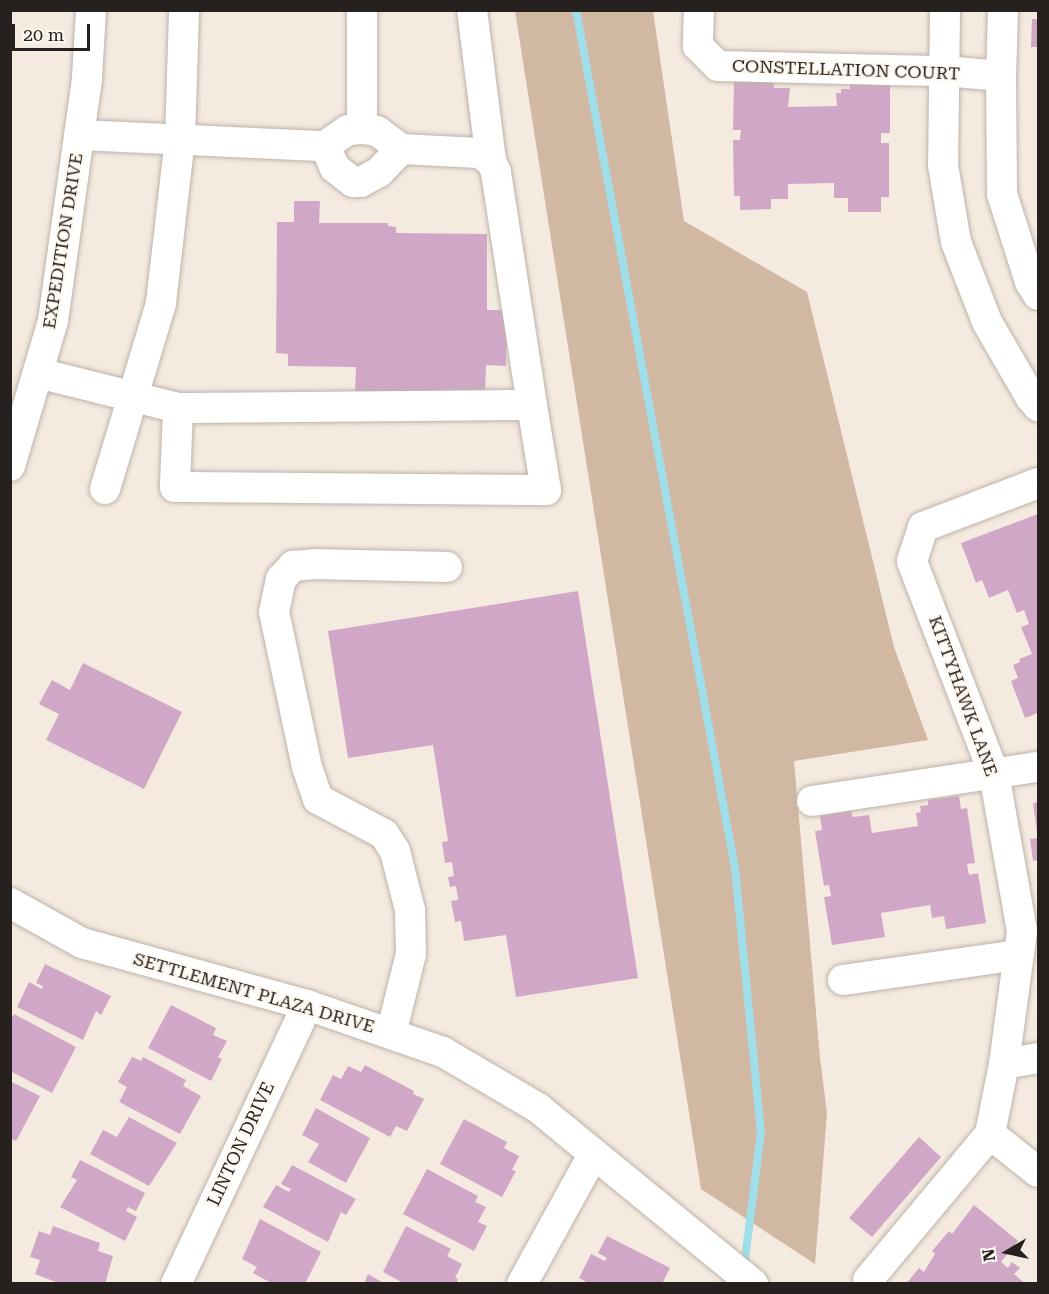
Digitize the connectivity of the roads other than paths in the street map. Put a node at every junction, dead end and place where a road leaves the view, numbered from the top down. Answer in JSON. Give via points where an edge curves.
{"nodes":[{"id":1,"x":91,"y":10,"type":"edge"},
{"id":2,"x":184,"y":10,"type":"edge"},
{"id":3,"x":362,"y":10,"type":"edge"},
{"id":4,"x":472,"y":10,"type":"edge"},
{"id":5,"x":699,"y":10,"type":"edge"},
{"id":6,"x":945,"y":10,"type":"edge"},
{"id":7,"x":1004,"y":10,"type":"edge"},
{"id":8,"x":945,"y":71,"type":"junction"},
{"id":9,"x":1001,"y":76,"type":"junction"},
{"id":10,"x":363,"y":129,"type":"junction"},
{"id":11,"x":79,"y":135,"type":"junction"},
{"id":12,"x":180,"y":140,"type":"junction"},
{"id":13,"x":325,"y":146,"type":"junction"},
{"id":14,"x":401,"y":149,"type":"junction"},
{"id":15,"x":491,"y":161,"type":"junction"},
{"id":16,"x":1038,"y":296,"type":"edge"},
{"id":17,"x":38,"y":373,"type":"junction"},
{"id":18,"x":133,"y":396,"type":"junction"},
{"id":19,"x":532,"y":405,"type":"junction"},
{"id":20,"x":1038,"y":406,"type":"edge"},
{"id":21,"x":178,"y":408,"type":"junction"},
{"id":22,"x":15,"y":434,"type":"edge"},
{"id":23,"x":10,"y":466,"type":"edge"},
{"id":24,"x":1038,"y":483,"type":"edge"},
{"id":25,"x":105,"y":489,"type":"dead end"},
{"id":26,"x":447,"y":567,"type":"dead end"},
{"id":27,"x":1038,"y":767,"type":"edge"},
{"id":28,"x":994,"y":774,"type":"junction"},
{"id":29,"x":812,"y":801,"type":"dead end"},
{"id":30,"x":13,"y":910,"type":"edge"},
{"id":31,"x":1018,"y":955,"type":"junction"},
{"id":32,"x":843,"y":980,"type":"dead end"},
{"id":33,"x":306,"y":1005,"type":"junction"},
{"id":34,"x":391,"y":1034,"type":"junction"},
{"id":35,"x":1038,"y":1058,"type":"edge"},
{"id":36,"x":1004,"y":1064,"type":"junction"},
{"id":37,"x":990,"y":1134,"type":"junction"},
{"id":38,"x":594,"y":1153,"type":"junction"},
{"id":39,"x":1038,"y":1172,"type":"edge"},
{"id":40,"x":868,"y":1280,"type":"dead end"},
{"id":41,"x":176,"y":1284,"type":"edge"},
{"id":42,"x":522,"y":1284,"type":"edge"},
{"id":43,"x":753,"y":1284,"type":"edge"}],
"edges":[{"from":1,"to":11,"type":"street","name":"EXPEDITION DRIVE"},
{"from":2,"to":12,"type":"street"},
{"from":3,"to":10,"type":"street"},
{"from":4,"to":15,"type":"street"},
{"from":5,"to":8,"type":"street","name":"CONSTELLATION COURT","via":[[698,46],[718,66]]},
{"from":6,"to":8,"type":"street"},
{"from":7,"to":9,"type":"street"},
{"from":8,"to":9,"type":"street","name":"CONSTELLATION COURT"},
{"from":8,"to":20,"type":"street","via":[[943,165],[956,242],[987,322]]},
{"from":9,"to":16,"type":"street","via":[[1002,194]]},
{"from":10,"to":13,"type":"street","via":[[348,130]]},
{"from":10,"to":14,"type":"street","via":[[377,131]]},
{"from":11,"to":12,"type":"street"},
{"from":11,"to":17,"type":"street","name":"EXPEDITION DRIVE","via":[[53,321]]},
{"from":12,"to":13,"type":"street"},
{"from":12,"to":18,"type":"street","via":[[161,303]]},
{"from":13,"to":14,"type":"street","via":[[335,168],[353,182],[379,172]]},
{"from":14,"to":15,"type":"street","via":[[479,153]]},
{"from":15,"to":19,"type":"street","via":[[496,172]]},
{"from":17,"to":18,"type":"street"},
{"from":17,"to":22,"type":"street","name":"EXPEDITION DRIVE"},
{"from":18,"to":21,"type":"street"},
{"from":18,"to":25,"type":"street"},
{"from":19,"to":21,"type":"street"},
{"from":19,"to":21,"type":"street","via":[[546,490],[175,486]]},
{"from":22,"to":23,"type":"street","name":"EXPEDITION DRIVE"},
{"from":24,"to":28,"type":"street","name":"KITTYHAWK LANE","via":[[923,527],[912,561]]},
{"from":26,"to":34,"type":"street","via":[[293,566],[281,579],[274,612],[307,767],[318,799],[384,834],[395,851],[410,910],[411,954]]},
{"from":27,"to":28,"type":"street"},
{"from":28,"to":29,"type":"street"},
{"from":28,"to":31,"type":"street","name":"KITTYHAWK LANE","via":[[1022,931]]},
{"from":30,"to":33,"type":"street","name":"SETTLEMENT PLAZA DRIVE","via":[[82,944]]},
{"from":31,"to":32,"type":"street"},
{"from":31,"to":36,"type":"street","name":"KITTYHAWK LANE"},
{"from":33,"to":34,"type":"street","name":"SETTLEMENT PLAZA DRIVE"},
{"from":33,"to":41,"type":"street","name":"LINTON DRIVE"},
{"from":34,"to":38,"type":"street","name":"SETTLEMENT PLAZA DRIVE","via":[[443,1052],[538,1108]]},
{"from":35,"to":36,"type":"street"},
{"from":36,"to":37,"type":"street","name":"KITTYHAWK LANE"},
{"from":37,"to":39,"type":"street"},
{"from":37,"to":40,"type":"street"},
{"from":38,"to":42,"type":"street"},
{"from":38,"to":43,"type":"street","name":"SETTLEMENT PLAZA DRIVE"}]}
